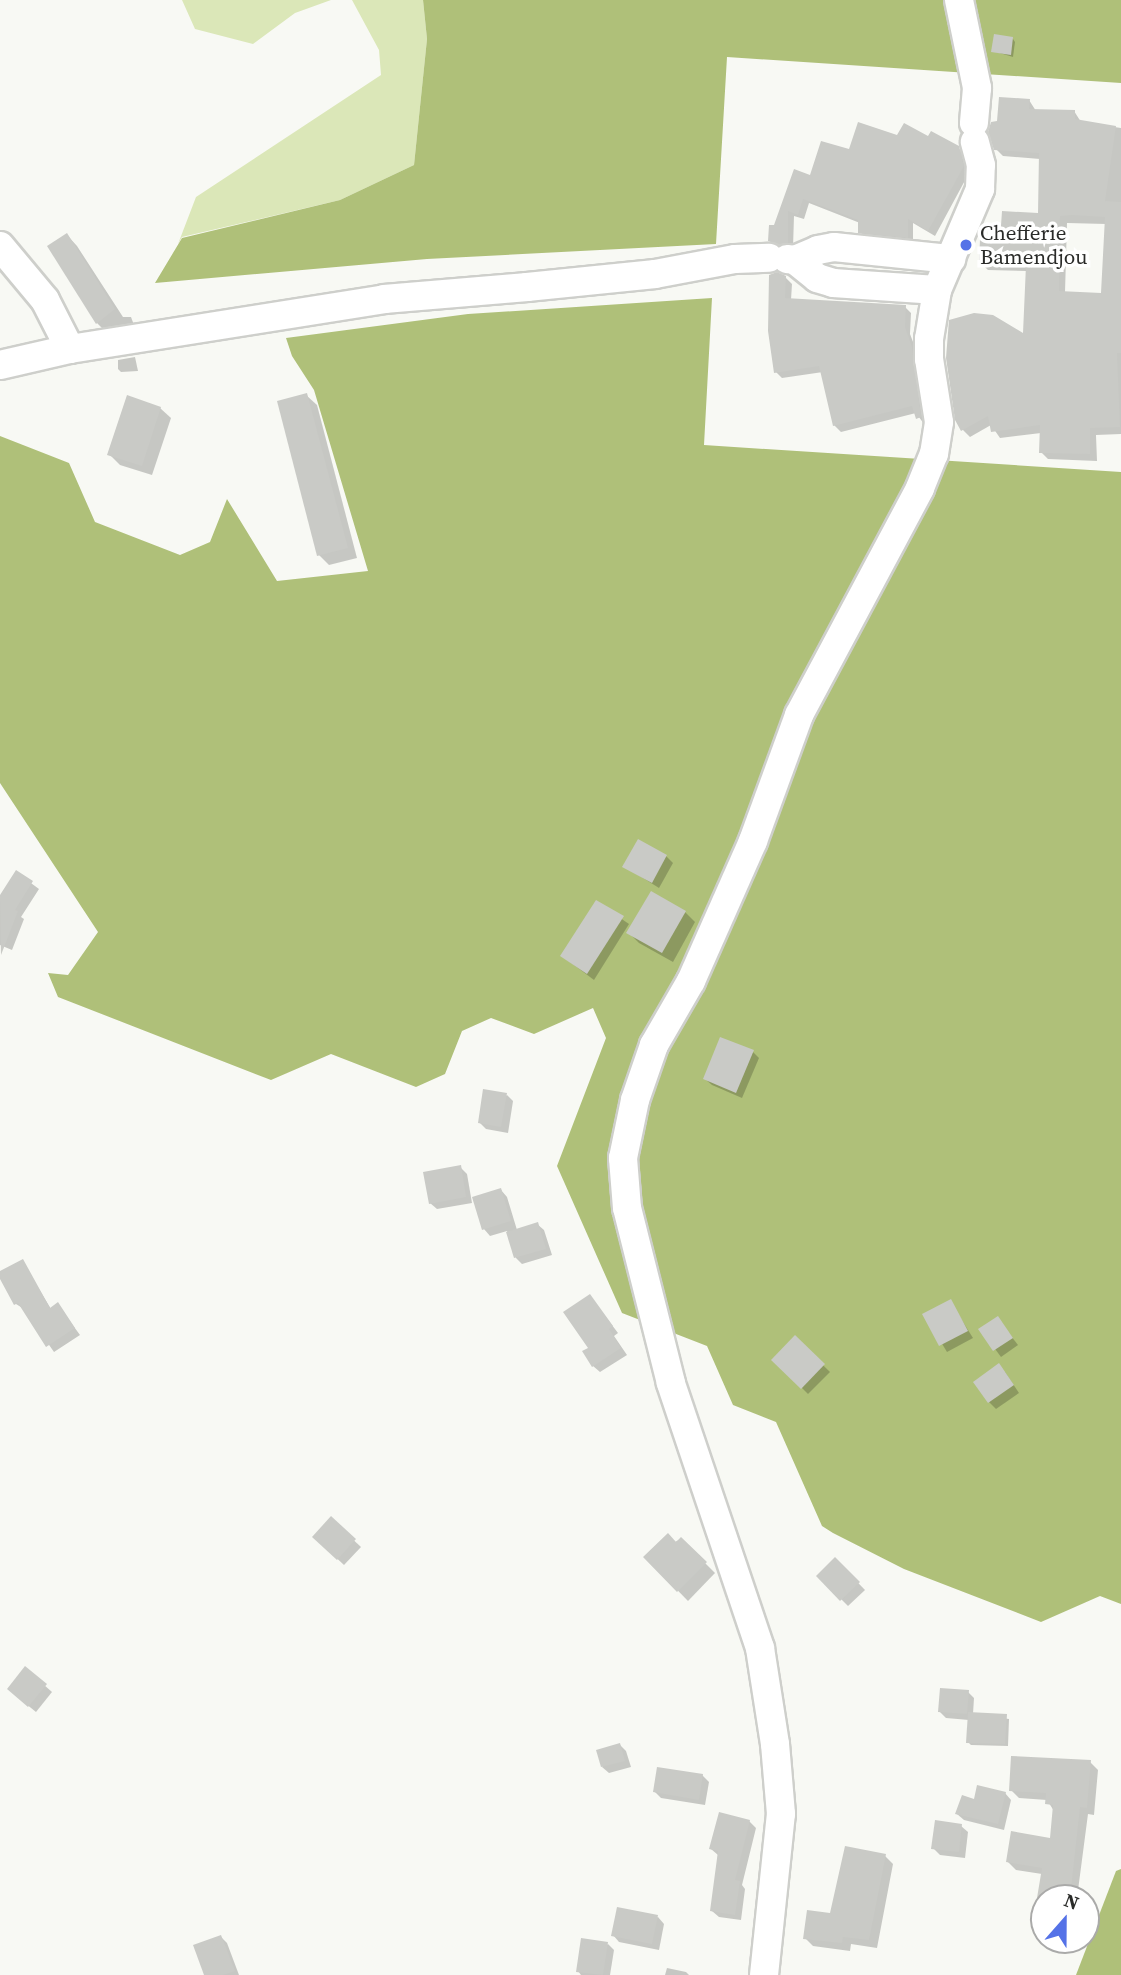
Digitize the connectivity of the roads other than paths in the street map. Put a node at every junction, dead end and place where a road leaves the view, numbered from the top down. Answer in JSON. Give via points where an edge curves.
{"nodes":[{"id":1,"x":959,"y":0,"type":"edge"},
{"id":2,"x":0,"y":246,"type":"edge"},
{"id":3,"x":784,"y":259,"type":"junction"},
{"id":4,"x":951,"y":259,"type":"junction"},
{"id":5,"x":937,"y":290,"type":"junction"},
{"id":6,"x":70,"y":349,"type":"junction"},
{"id":7,"x":0,"y":365,"type":"edge"},
{"id":8,"x":764,"y":1975,"type":"edge"}],
"edges":[{"from":1,"to":4,"type":"street","via":[[977,88],[974,133],[981,165],[980,188]]},
{"from":2,"to":6,"type":"street","via":[[45,300]]},
{"from":3,"to":4,"type":"street","via":[[834,247]]},
{"from":3,"to":5,"type":"street","via":[[833,283]]},
{"from":3,"to":6,"type":"street","via":[[735,259],[654,274],[384,299]]},
{"from":4,"to":5,"type":"street"},
{"from":5,"to":8,"type":"street","via":[[929,359],[939,422],[934,454],[799,715],[753,841],[691,981],[654,1045],[622,1158],[626,1208],[671,1383],[760,1648],[780,1814]]},
{"from":6,"to":7,"type":"street"}]}
